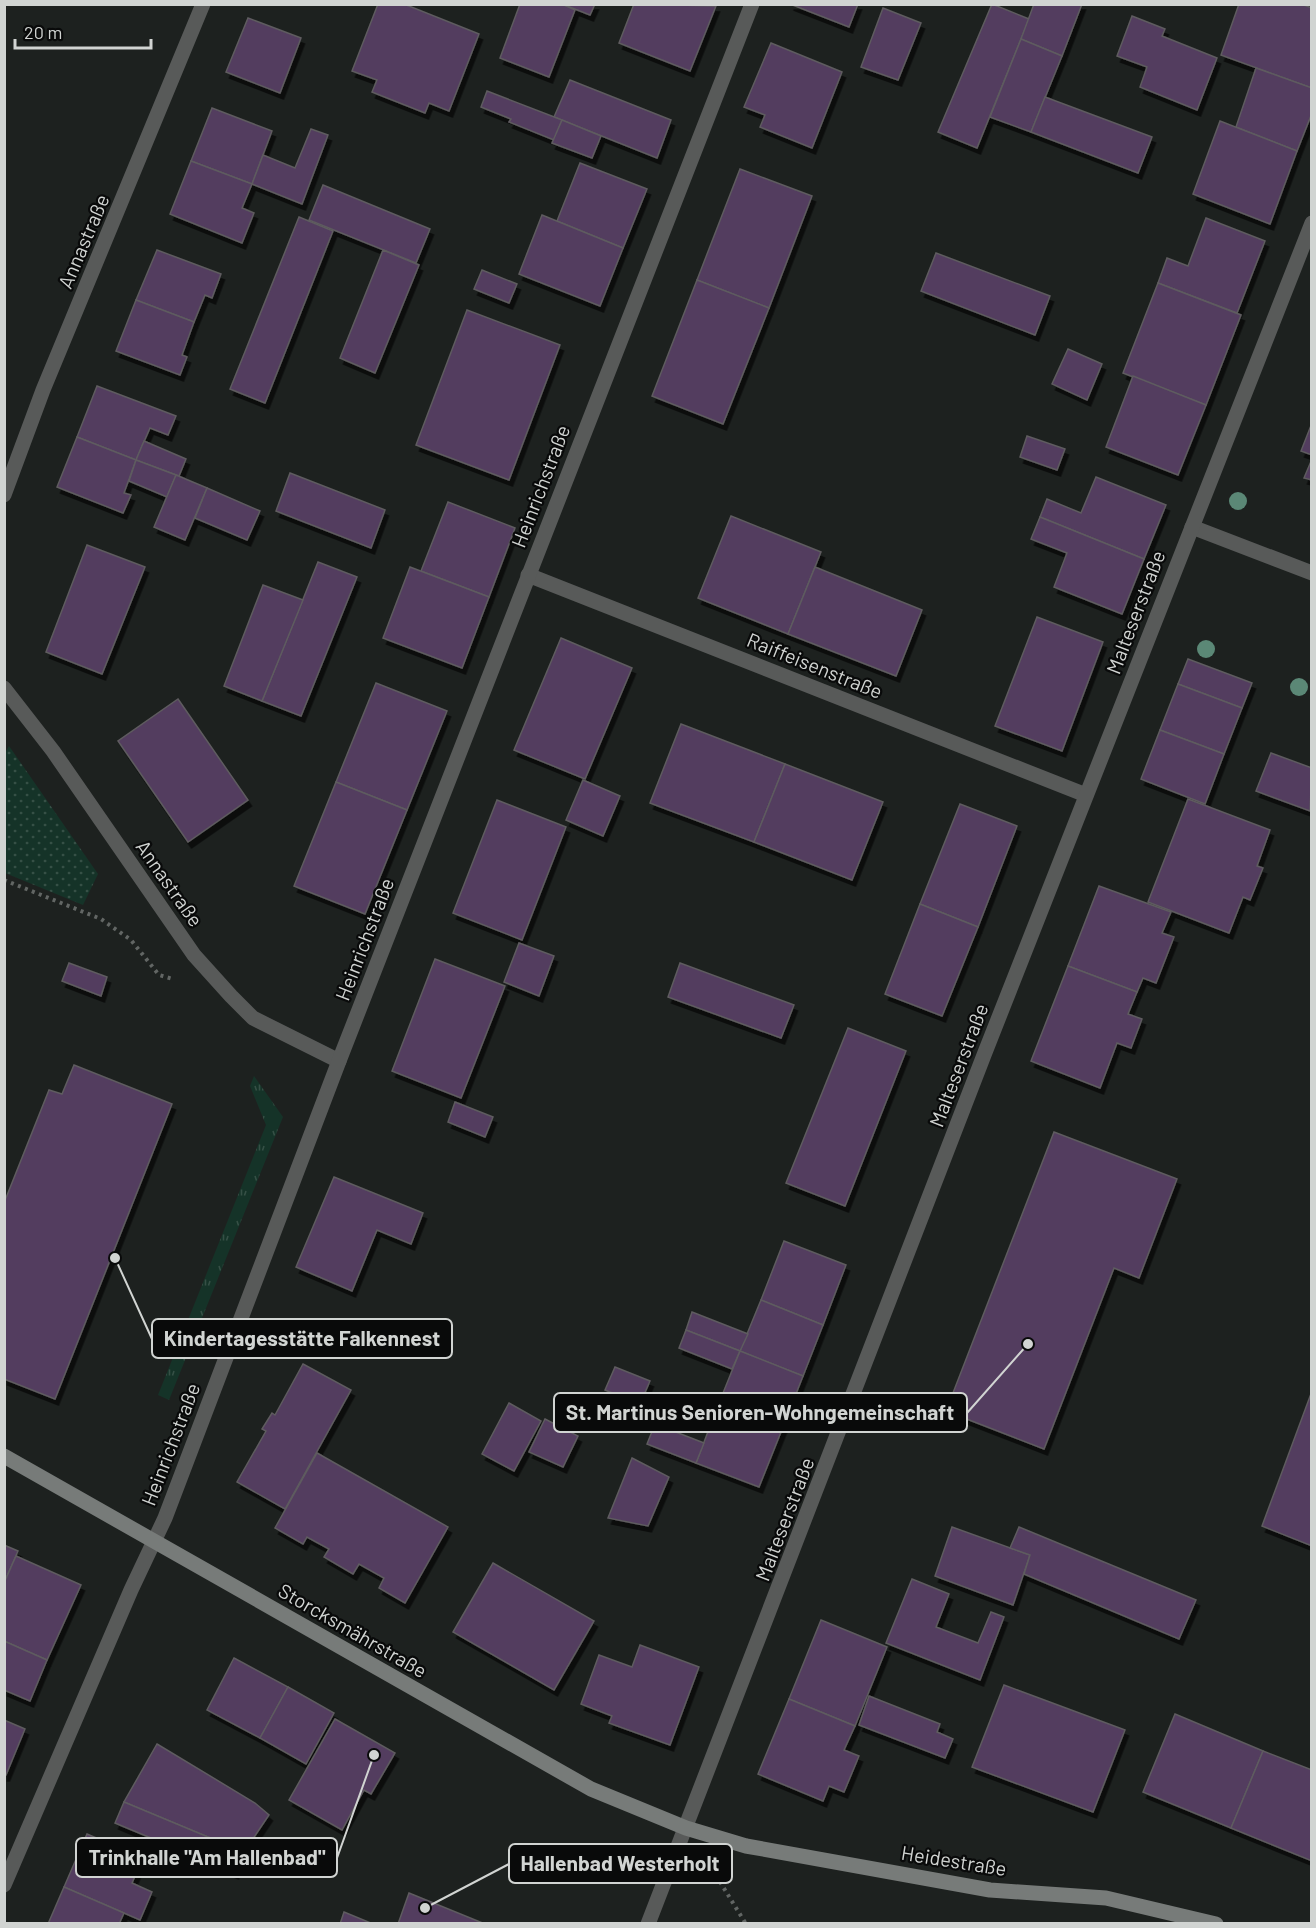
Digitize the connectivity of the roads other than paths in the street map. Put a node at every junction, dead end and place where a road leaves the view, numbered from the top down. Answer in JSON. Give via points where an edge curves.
{"nodes":[{"id":1,"x":203,"y":4,"type":"edge"},
{"id":2,"x":752,"y":4,"type":"edge"},
{"id":3,"x":1311,"y":223,"type":"edge"},
{"id":4,"x":4,"y":495,"type":"edge"},
{"id":5,"x":1192,"y":527,"type":"junction"},
{"id":6,"x":1311,"y":573,"type":"edge"},
{"id":7,"x":528,"y":575,"type":"junction"},
{"id":8,"x":4,"y":688,"type":"edge"},
{"id":9,"x":1086,"y":795,"type":"junction"},
{"id":10,"x":339,"y":1060,"type":"junction"},
{"id":11,"x":4,"y":1456,"type":"edge"},
{"id":12,"x":156,"y":1540,"type":"junction"},
{"id":13,"x":686,"y":1828,"type":"junction"},
{"id":14,"x":4,"y":1885,"type":"edge"},
{"id":15,"x":648,"y":1923,"type":"edge"},
{"id":16,"x":1216,"y":1923,"type":"edge"}],
"edges":[{"from":1,"to":4,"type":"street","name":"Annastraße","via":[[43,390]]},
{"from":2,"to":7,"type":"street","name":"Heinrichstraße"},
{"from":3,"to":5,"type":"street","name":"Malteserstraße"},
{"from":5,"to":6,"type":"street"},
{"from":5,"to":9,"type":"street","name":"Malteserstraße"},
{"from":7,"to":9,"type":"street","name":"Raiffeisenstraße"},
{"from":7,"to":10,"type":"street","name":"Heinrichstraße"},
{"from":8,"to":10,"type":"street","name":"Annastraße","via":[[53,751],[194,955],[253,1018]]},
{"from":9,"to":13,"type":"street","name":"Malteserstraße"},
{"from":10,"to":12,"type":"street","name":"Heinrichstraße"},
{"from":11,"to":12,"type":"main road","name":"Storcksmährstraße"},
{"from":12,"to":13,"type":"main road","name":"Storcksmährstraße","via":[[591,1789]]},
{"from":12,"to":14,"type":"street","name":"Heinrichstraße"},
{"from":13,"to":15,"type":"street","name":"Malteserstraße"},
{"from":13,"to":16,"type":"main road","name":"Heidestraße","via":[[746,1846],[979,1888],[1106,1898]]}]}
